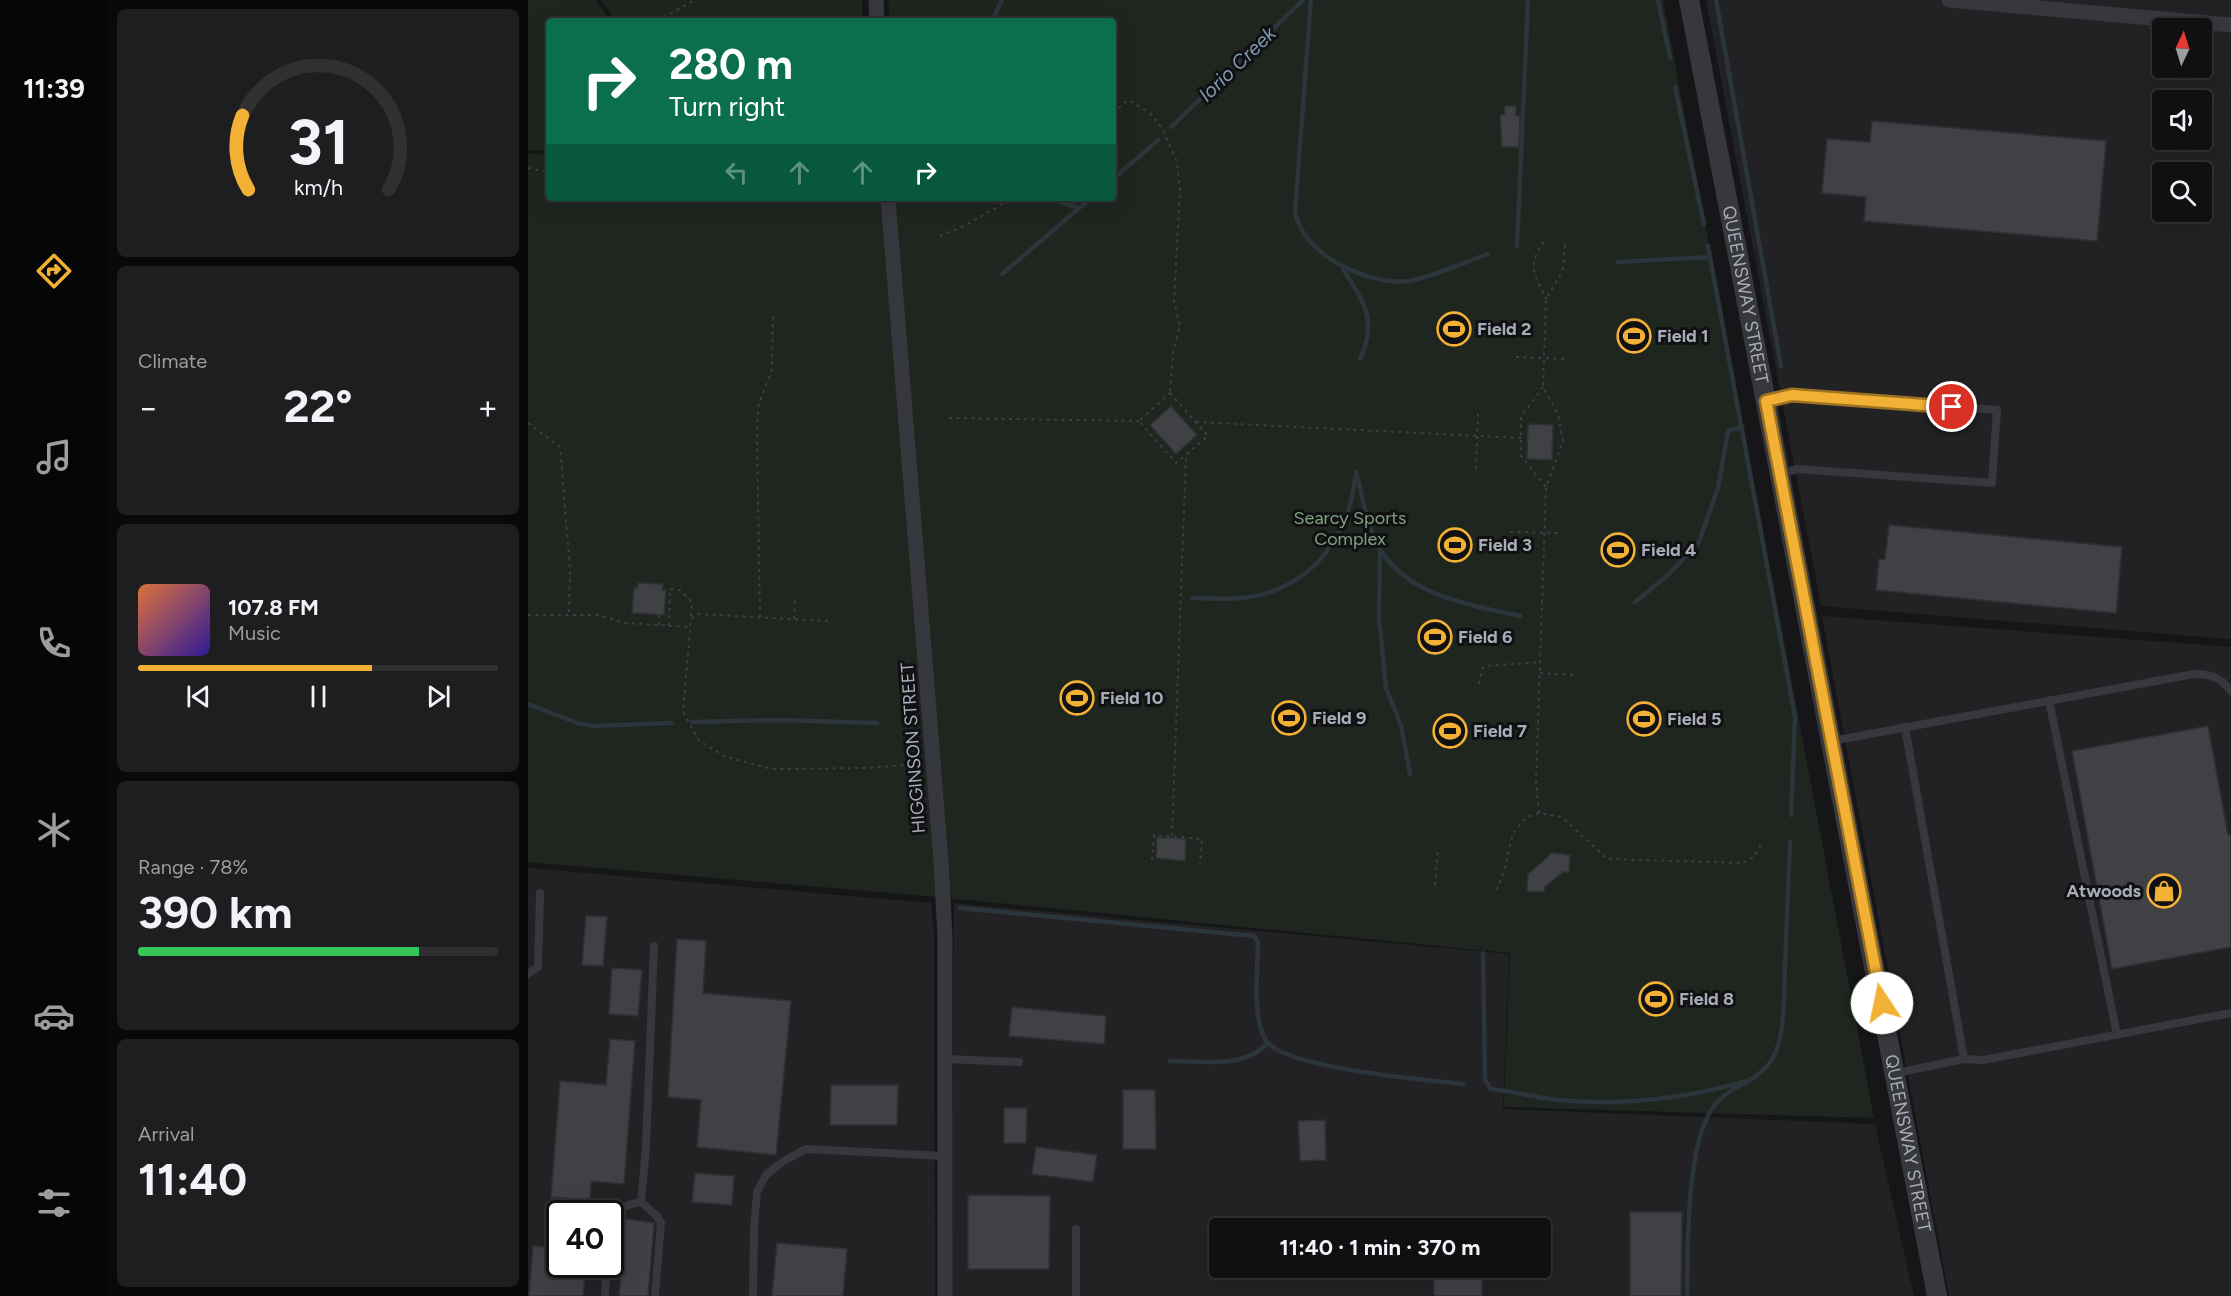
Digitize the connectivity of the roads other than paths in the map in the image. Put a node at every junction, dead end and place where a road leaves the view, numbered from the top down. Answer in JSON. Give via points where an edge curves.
{"nodes":[{"id":1,"x":876,"y":0,"type":"edge"},
{"id":2,"x":1689,"y":0,"type":"edge"},
{"id":3,"x":1949,"y":0,"type":"edge"},
{"id":4,"x":878,"y":18,"type":"edge"},
{"id":5,"x":2231,"y":25,"type":"edge"},
{"id":6,"x":888,"y":201,"type":"edge"},
{"id":7,"x":1766,"y":401,"type":"junction"},
{"id":8,"x":1780,"y":473,"type":"junction"},
{"id":9,"x":2231,"y":690,"type":"edge"},
{"id":10,"x":2049,"y":700,"type":"junction"},
{"id":11,"x":1905,"y":727,"type":"junction"},
{"id":12,"x":1832,"y":741,"type":"junction"},
{"id":13,"x":540,"y":893,"type":"dead end"},
{"id":14,"x":654,"y":946,"type":"dead end"},
{"id":15,"x":528,"y":974,"type":"edge"},
{"id":16,"x":2231,"y":1013,"type":"edge"},
{"id":17,"x":2117,"y":1035,"type":"junction"},
{"id":18,"x":945,"y":1059,"type":"junction"},
{"id":19,"x":1964,"y":1059,"type":"junction"},
{"id":20,"x":1019,"y":1062,"type":"dead end"},
{"id":21,"x":1895,"y":1073,"type":"junction"},
{"id":22,"x":945,"y":1156,"type":"junction"},
{"id":23,"x":641,"y":1202,"type":"junction"},
{"id":24,"x":624,"y":1207,"type":"edge"},
{"id":25,"x":1076,"y":1229,"type":"dead end"},
{"id":26,"x":606,"y":1278,"type":"edge"},
{"id":27,"x":605,"y":1296,"type":"edge"},
{"id":28,"x":655,"y":1296,"type":"edge"},
{"id":29,"x":753,"y":1296,"type":"edge"},
{"id":30,"x":945,"y":1296,"type":"edge"},
{"id":31,"x":1076,"y":1296,"type":"edge"},
{"id":32,"x":1937,"y":1296,"type":"edge"}],
"edges":[{"from":1,"to":4,"type":"street"},
{"from":2,"to":7,"type":"street","name":"QUEENSWAY STREET"},
{"from":3,"to":5,"type":"street"},
{"from":6,"to":18,"type":"street","name":"HIGGINSON STREET","via":[[935,763],[945,936]]},
{"from":7,"to":8,"type":"street","name":"QUEENSWAY STREET"},
{"from":7,"to":8,"type":"lane","via":[[1792,395],[1997,410],[1992,483],[1798,469]]},
{"from":8,"to":12,"type":"street","name":"QUEENSWAY STREET"},
{"from":9,"to":10,"type":"lane","via":[[2212,674],[2194,674]]},
{"from":10,"to":11,"type":"lane"},
{"from":10,"to":17,"type":"lane"},
{"from":11,"to":12,"type":"lane"},
{"from":11,"to":19,"type":"lane"},
{"from":12,"to":21,"type":"street","name":"QUEENSWAY STREET"},
{"from":13,"to":15,"type":"lane","via":[[538,967]]},
{"from":14,"to":23,"type":"lane"},
{"from":16,"to":17,"type":"lane"},
{"from":17,"to":19,"type":"lane","via":[[1983,1060]]},
{"from":18,"to":20,"type":"lane"},
{"from":18,"to":22,"type":"street","name":"HIGGINSON STREET"},
{"from":19,"to":21,"type":"lane"},
{"from":21,"to":32,"type":"street","name":"QUEENSWAY STREET"},
{"from":22,"to":29,"type":"lane","via":[[806,1149],[782,1162],[766,1175],[757,1192]]},
{"from":22,"to":30,"type":"street","name":"HIGGINSON STREET"},
{"from":23,"to":24,"type":"lane"},
{"from":23,"to":28,"type":"lane","via":[[661,1223]]},
{"from":25,"to":31,"type":"lane"},
{"from":26,"to":27,"type":"lane"}]}
